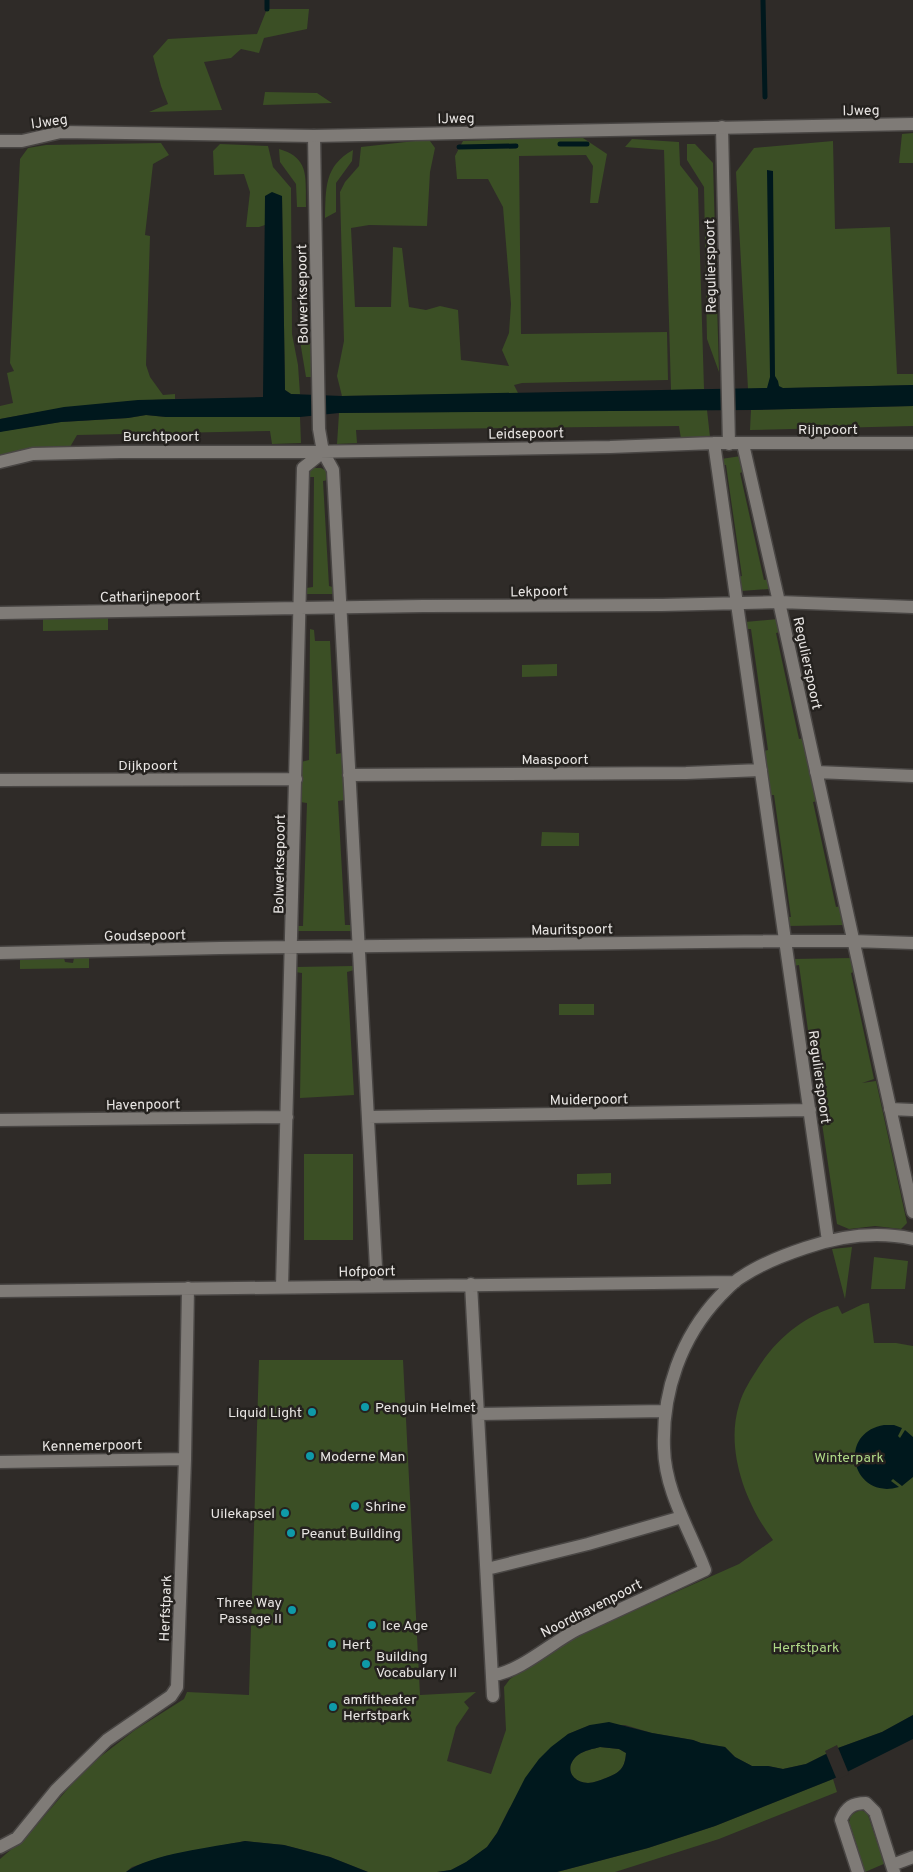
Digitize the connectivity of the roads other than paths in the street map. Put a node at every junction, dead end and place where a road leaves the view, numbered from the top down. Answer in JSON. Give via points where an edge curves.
{"nodes":[{"id":1,"x":913,"y":124,"type":"edge"},
{"id":2,"x":722,"y":128,"type":"junction"},
{"id":3,"x":314,"y":136,"type":"junction"},
{"id":4,"x":0,"y":141,"type":"edge"},
{"id":5,"x":714,"y":443,"type":"junction"},
{"id":6,"x":729,"y":444,"type":"junction"},
{"id":7,"x":743,"y":444,"type":"junction"},
{"id":8,"x":913,"y":444,"type":"edge"},
{"id":9,"x":323,"y":452,"type":"junction"},
{"id":10,"x":0,"y":462,"type":"edge"},
{"id":11,"x":779,"y":602,"type":"junction"},
{"id":12,"x":737,"y":604,"type":"junction"},
{"id":13,"x":913,"y":607,"type":"edge"},
{"id":14,"x":300,"y":609,"type":"junction"},
{"id":15,"x":341,"y":609,"type":"junction"},
{"id":16,"x":0,"y":613,"type":"edge"},
{"id":17,"x":761,"y":770,"type":"junction"},
{"id":18,"x":816,"y":772,"type":"junction"},
{"id":19,"x":350,"y":775,"type":"junction"},
{"id":20,"x":913,"y":776,"type":"edge"},
{"id":21,"x":296,"y":779,"type":"junction"},
{"id":22,"x":0,"y":780,"type":"edge"},
{"id":23,"x":786,"y":941,"type":"junction"},
{"id":24,"x":853,"y":941,"type":"junction"},
{"id":25,"x":913,"y":943,"type":"edge"},
{"id":26,"x":358,"y":947,"type":"junction"},
{"id":27,"x":292,"y":948,"type":"junction"},
{"id":28,"x":0,"y":953,"type":"edge"},
{"id":29,"x":890,"y":1109,"type":"junction"},
{"id":30,"x":810,"y":1110,"type":"junction"},
{"id":31,"x":913,"y":1110,"type":"edge"},
{"id":32,"x":287,"y":1116,"type":"junction"},
{"id":33,"x":368,"y":1117,"type":"junction"},
{"id":34,"x":0,"y":1120,"type":"edge"},
{"id":35,"x":913,"y":1212,"type":"edge"},
{"id":36,"x":913,"y":1239,"type":"edge"},
{"id":37,"x":828,"y":1241,"type":"junction"},
{"id":38,"x":735,"y":1282,"type":"junction"},
{"id":39,"x":471,"y":1284,"type":"junction"},
{"id":40,"x":377,"y":1286,"type":"junction"},
{"id":41,"x":282,"y":1287,"type":"junction"},
{"id":42,"x":188,"y":1288,"type":"junction"},
{"id":43,"x":0,"y":1291,"type":"edge"},
{"id":44,"x":665,"y":1410,"type":"junction"},
{"id":45,"x":478,"y":1414,"type":"junction"},
{"id":46,"x":185,"y":1459,"type":"junction"},
{"id":47,"x":0,"y":1462,"type":"edge"},
{"id":48,"x":682,"y":1517,"type":"junction"},
{"id":49,"x":487,"y":1569,"type":"junction"},
{"id":50,"x":493,"y":1675,"type":"junction"},
{"id":51,"x":493,"y":1696,"type":"dead end"},
{"id":52,"x":0,"y":1847,"type":"edge"},
{"id":53,"x":913,"y":1858,"type":"edge"},
{"id":54,"x":893,"y":1868,"type":"edge"},
{"id":55,"x":858,"y":1872,"type":"edge"}],
"edges":[{"from":1,"to":2,"type":"street","name":"IJweg"},
{"from":2,"to":3,"type":"street","name":"IJweg"},
{"from":2,"to":6,"type":"street","name":"Regulierspoort"},
{"from":3,"to":4,"type":"street","name":"IJweg","via":[[61,132],[22,141]]},
{"from":3,"to":9,"type":"street","name":"Bolwerksepoort","via":[[319,429]]},
{"from":5,"to":6,"type":"street","name":"Leidsepoort"},
{"from":5,"to":9,"type":"street","name":"Leidsepoort","via":[[610,448]]},
{"from":5,"to":12,"type":"street","name":"Regulierspoort"},
{"from":6,"to":7,"type":"street"},
{"from":7,"to":8,"type":"street","name":"Rijnpoort"},
{"from":7,"to":11,"type":"street","name":"Regulierspoort"},
{"from":9,"to":10,"type":"street","name":"Burchtpoort","via":[[47,454],[20,456]]},
{"from":9,"to":14,"type":"street","name":"Bolwerksepoort","via":[[303,468]]},
{"from":9,"to":15,"type":"street","name":"Bolwerksepoort","via":[[333,470]]},
{"from":11,"to":12,"type":"street","name":"Lekpoort"},
{"from":11,"to":13,"type":"street","name":"Lekpoort"},
{"from":11,"to":18,"type":"street","name":"Regulierspoort"},
{"from":12,"to":15,"type":"street","name":"Lekpoort"},
{"from":12,"to":17,"type":"street","name":"Regulierspoort"},
{"from":14,"to":15,"type":"street","name":"Lekpoort"},
{"from":14,"to":16,"type":"street","name":"Catharijnepoort"},
{"from":14,"to":21,"type":"street","name":"Bolwerksepoort"},
{"from":15,"to":19,"type":"street","name":"Bolwerksepoort"},
{"from":17,"to":19,"type":"street","name":"Maaspoort"},
{"from":17,"to":23,"type":"street","name":"Regulierspoort"},
{"from":18,"to":20,"type":"street"},
{"from":18,"to":24,"type":"street","name":"Regulierspoort"},
{"from":19,"to":26,"type":"street","name":"Bolwerksepoort"},
{"from":21,"to":22,"type":"street","name":"Dijkpoort"},
{"from":21,"to":27,"type":"street","name":"Bolwerksepoort"},
{"from":23,"to":24,"type":"street","name":"Mauritspoort"},
{"from":23,"to":26,"type":"street","name":"Mauritspoort"},
{"from":23,"to":30,"type":"street","name":"Regulierspoort"},
{"from":24,"to":25,"type":"street","name":"Mauritspoort"},
{"from":24,"to":29,"type":"street","name":"Regulierspoort"},
{"from":26,"to":27,"type":"street","name":"Mauritspoort"},
{"from":26,"to":33,"type":"street","name":"Bolwerksepoort"},
{"from":27,"to":28,"type":"street","name":"Goudsepoort"},
{"from":27,"to":32,"type":"street","name":"Bolwerksepoort"},
{"from":29,"to":31,"type":"street"},
{"from":29,"to":35,"type":"street","name":"Regulierspoort"},
{"from":30,"to":33,"type":"street","name":"Muiderpoort"},
{"from":30,"to":37,"type":"street","name":"Regulierspoort"},
{"from":32,"to":34,"type":"street","name":"Havenpoort"},
{"from":32,"to":41,"type":"street","name":"Bolwerksepoort"},
{"from":33,"to":40,"type":"street","name":"Bolwerksepoort"},
{"from":36,"to":37,"type":"street","via":[[876,1235]]},
{"from":37,"to":38,"type":"street","via":[[796,1250]]},
{"from":38,"to":39,"type":"street","name":"Hofpoort"},
{"from":38,"to":44,"type":"street","via":[[707,1312],[690,1337],[675,1372]]},
{"from":39,"to":40,"type":"street","name":"Hofpoort"},
{"from":39,"to":45,"type":"street"},
{"from":40,"to":41,"type":"street","name":"Hofpoort"},
{"from":41,"to":42,"type":"street","name":"Hofpoort"},
{"from":42,"to":43,"type":"street","name":"Hofpoort"},
{"from":42,"to":46,"type":"street","name":"Herfstpark"},
{"from":44,"to":45,"type":"street"},
{"from":44,"to":48,"type":"street","via":[[667,1473]]},
{"from":45,"to":49,"type":"street"},
{"from":46,"to":47,"type":"street","name":"Kennemerpoort"},
{"from":46,"to":52,"type":"street","name":"Herfstpark","via":[[178,1687],[171,1696],[107,1740],[56,1790],[17,1838]]},
{"from":48,"to":49,"type":"street"},
{"from":48,"to":50,"type":"street","name":"Noordhavenpoort","via":[[705,1570],[570,1633],[503,1674]]},
{"from":49,"to":50,"type":"street"},
{"from":50,"to":51,"type":"street"},
{"from":53,"to":54,"type":"street"},
{"from":54,"to":55,"type":"street","via":[[875,1812],[866,1803],[856,1803],[848,1808],[841,1820]]}]}
